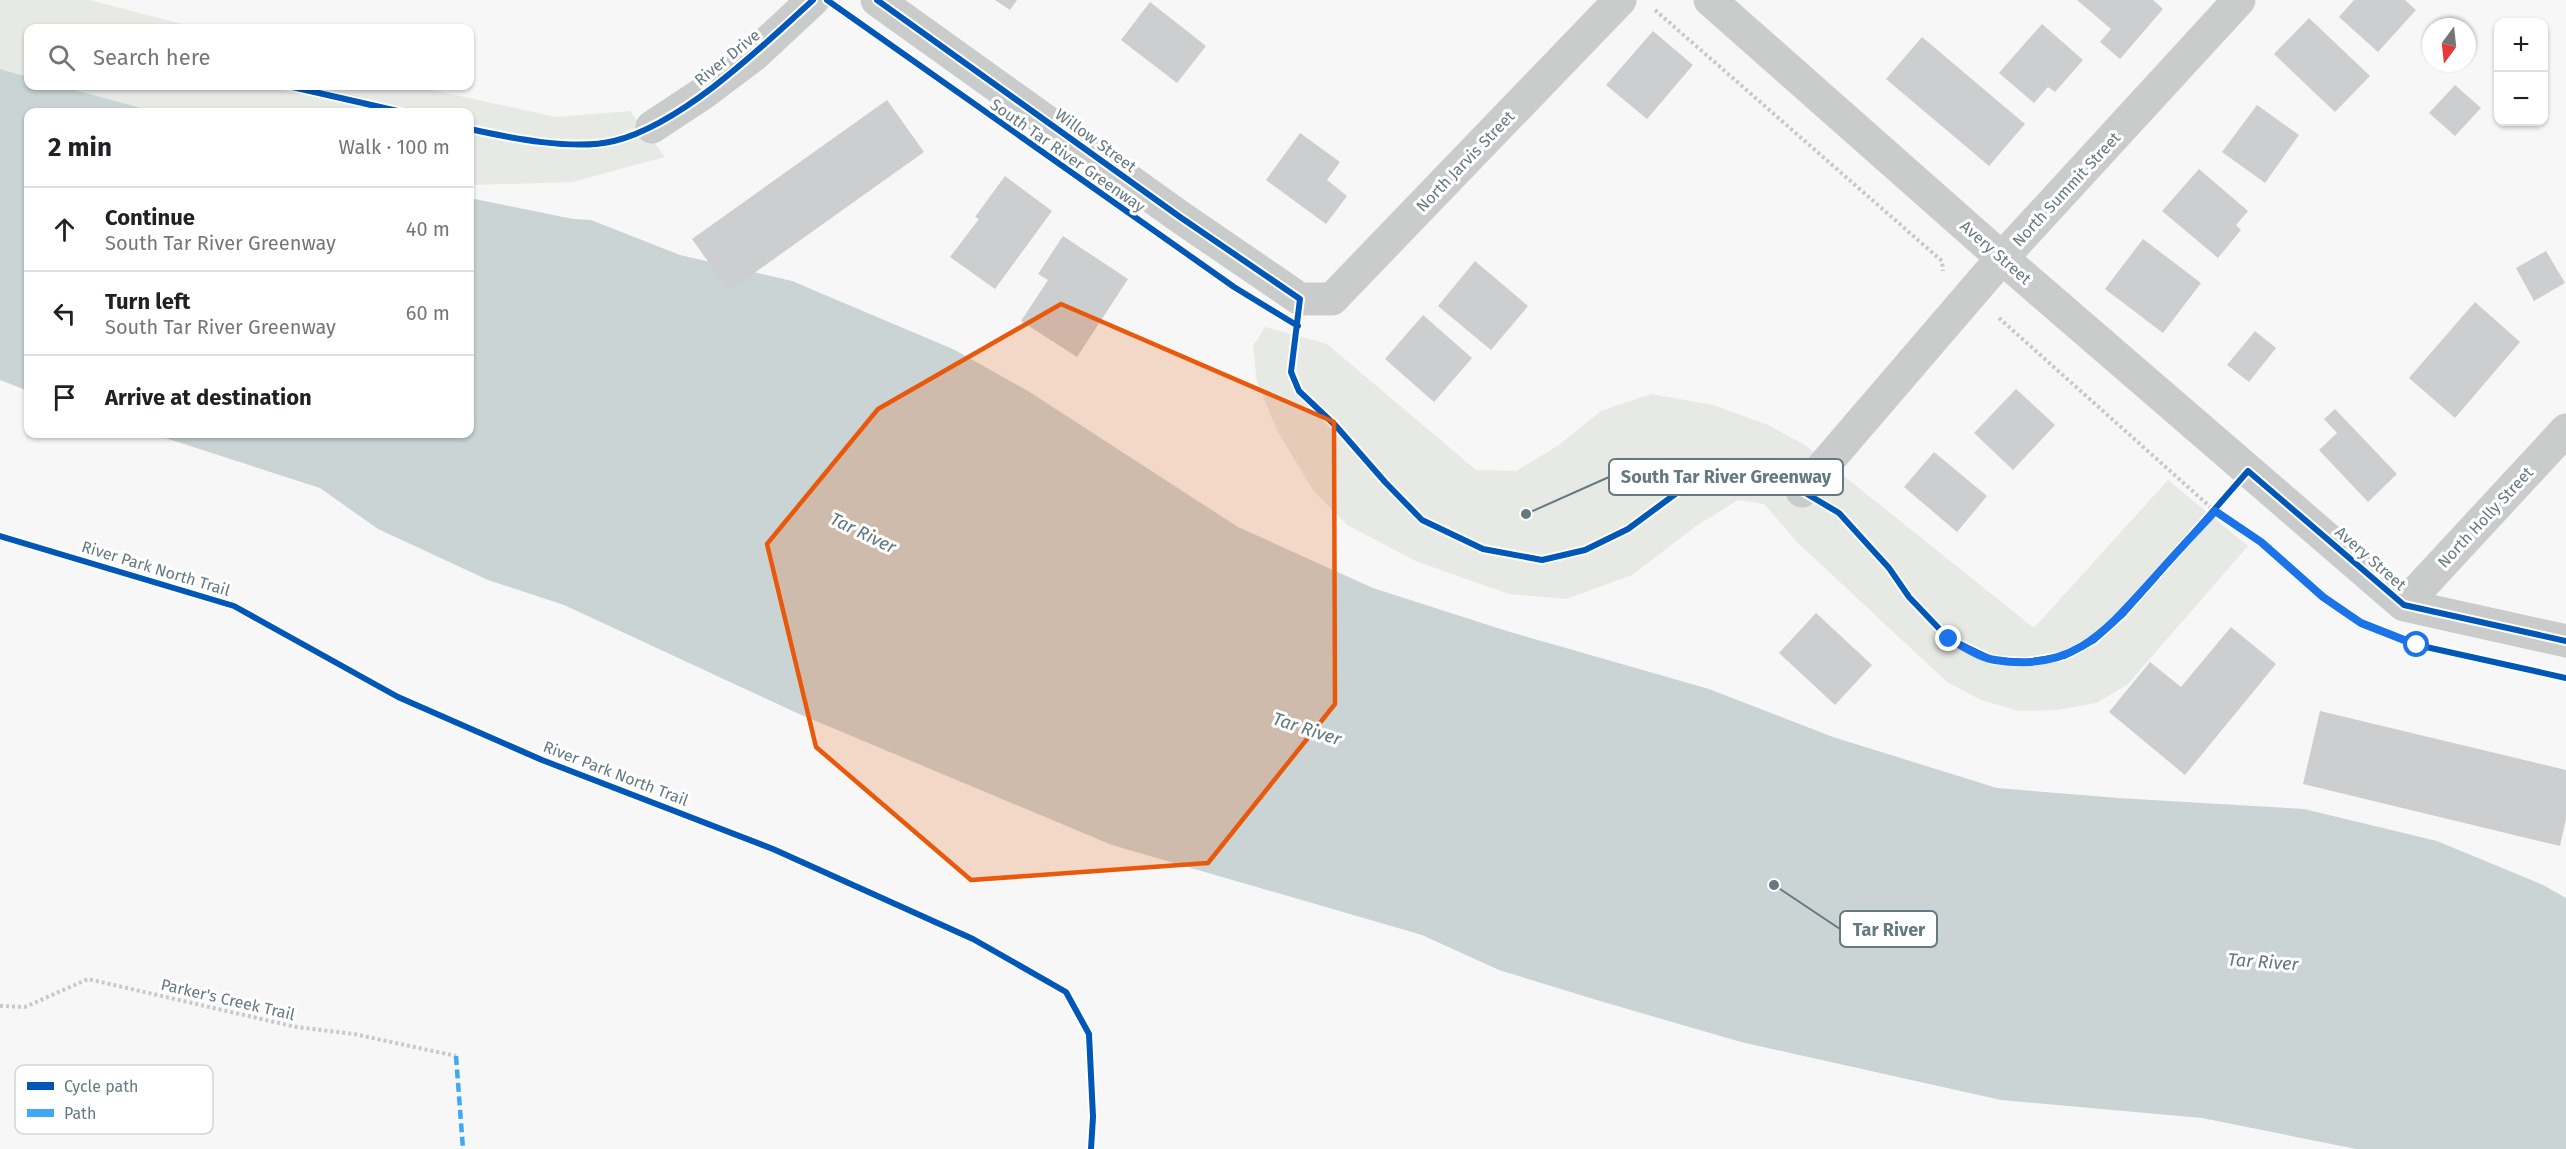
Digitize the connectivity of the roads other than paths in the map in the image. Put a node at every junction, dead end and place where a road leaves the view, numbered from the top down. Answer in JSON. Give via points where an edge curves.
{"nodes":[{"id":1,"x":813,"y":0,"type":"edge"},
{"id":2,"x":877,"y":0,"type":"edge"},
{"id":3,"x":1620,"y":0,"type":"edge"},
{"id":4,"x":1710,"y":0,"type":"edge"},
{"id":5,"x":2239,"y":0,"type":"edge"},
{"id":6,"x":652,"y":127,"type":"dead end"},
{"id":7,"x":2002,"y":258,"type":"junction"},
{"id":8,"x":1300,"y":299,"type":"joint"},
{"id":9,"x":2566,"y":430,"type":"edge"},
{"id":10,"x":1802,"y":491,"type":"dead end"},
{"id":11,"x":2404,"y":605,"type":"junction"},
{"id":12,"x":2566,"y":641,"type":"edge"}],
"edges":[{"from":1,"to":6,"type":"street","name":"River Drive","via":[[754,54]]},
{"from":2,"to":8,"type":"street","name":"Willow Street"},
{"from":3,"to":8,"type":"street","name":"North Jarvis Street","via":[[1332,299]]},
{"from":4,"to":7,"type":"street","name":"Avery Street"},
{"from":5,"to":7,"type":"street","name":"North Summit Street"},
{"from":7,"to":10,"type":"street","name":"North Summit Street"},
{"from":7,"to":11,"type":"street","name":"Avery Street"},
{"from":9,"to":11,"type":"street","name":"North Holly Street"},
{"from":11,"to":12,"type":"street","name":"Avery Street"}]}
